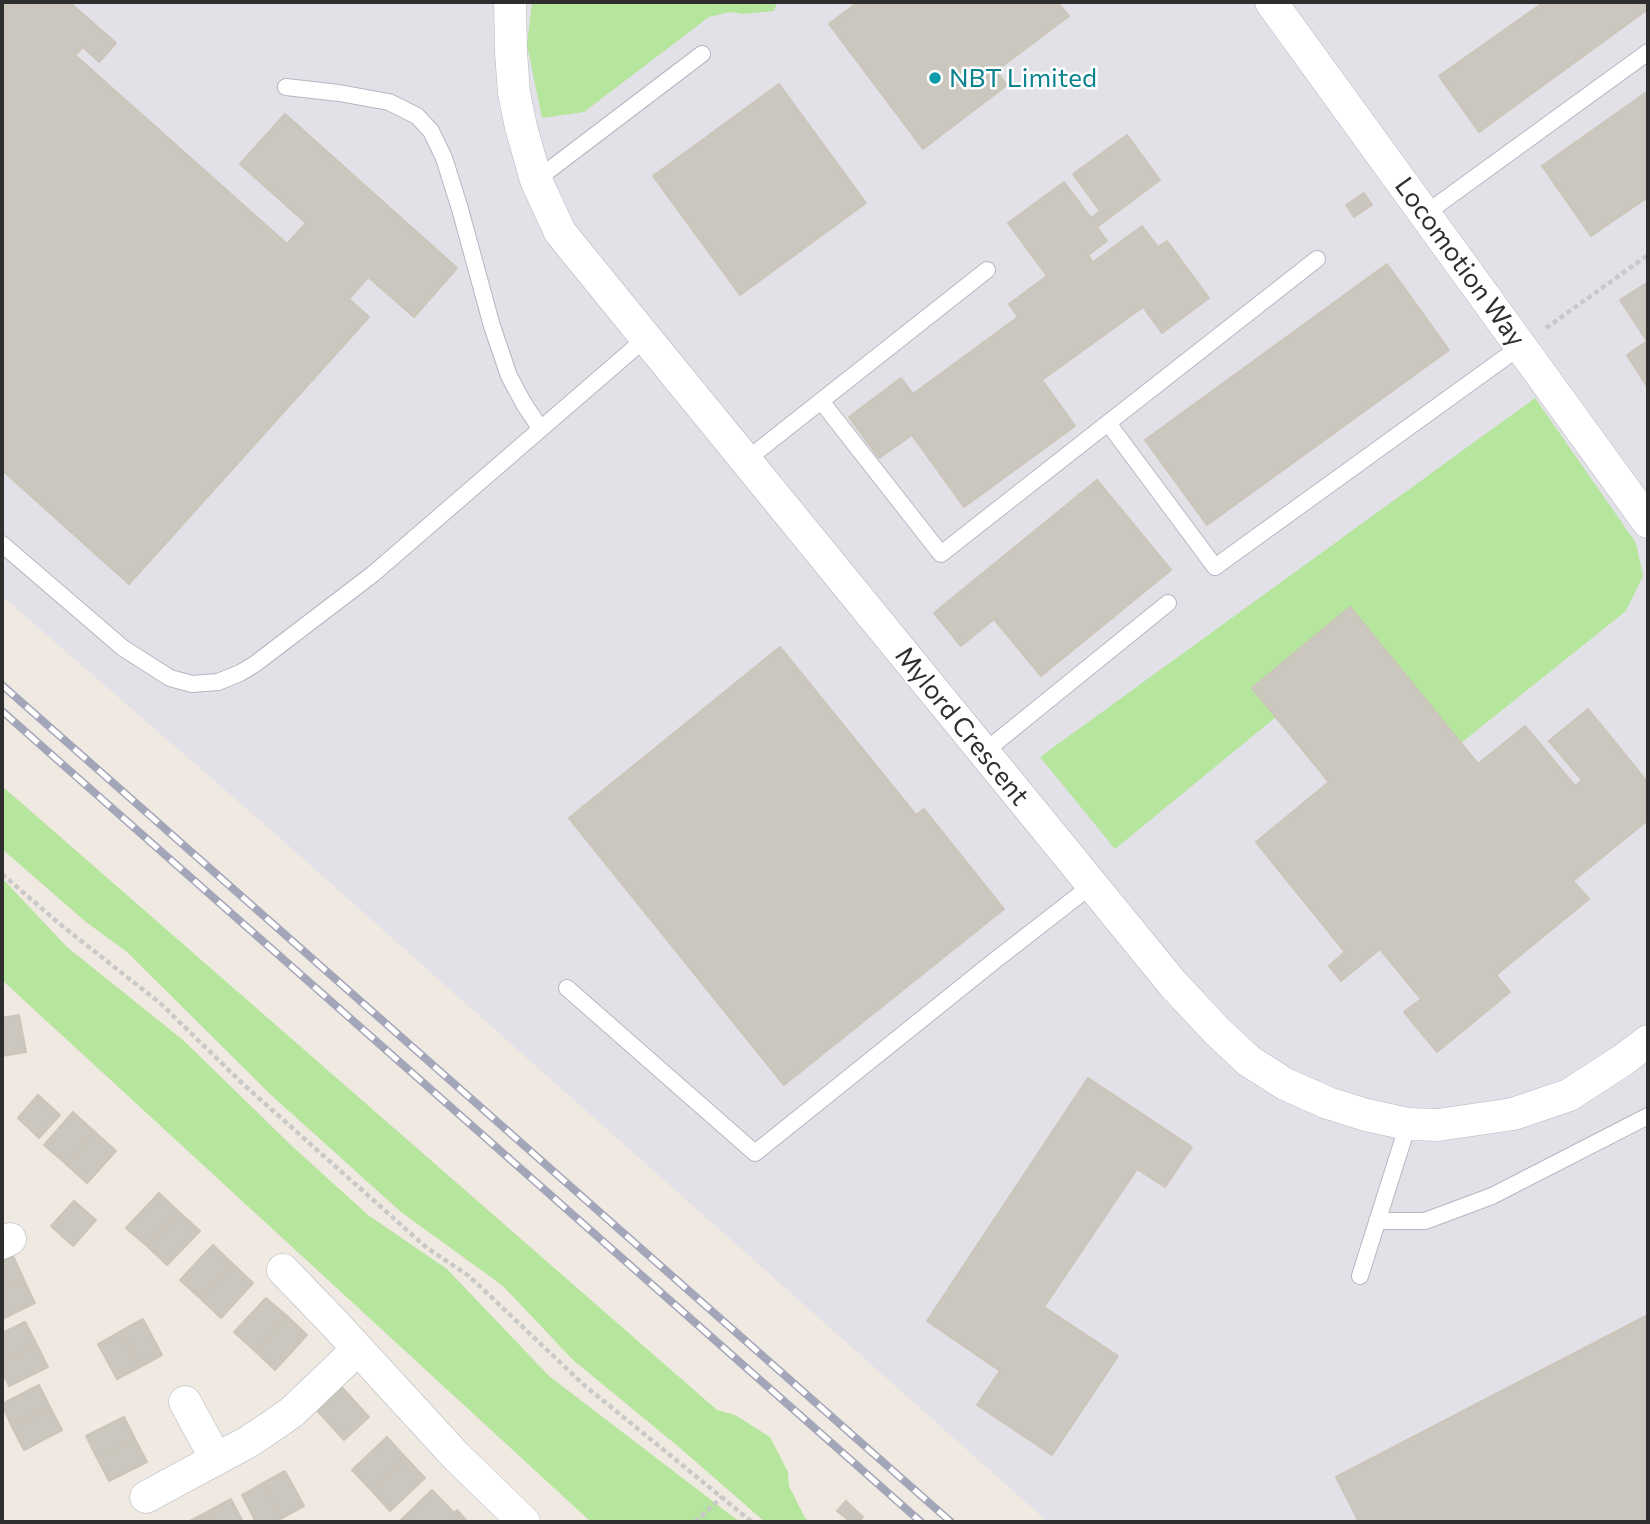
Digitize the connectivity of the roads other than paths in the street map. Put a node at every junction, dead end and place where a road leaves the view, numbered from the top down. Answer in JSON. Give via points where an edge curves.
{"nodes":[{"id":1,"x":509,"y":2,"type":"edge"},
{"id":2,"x":1271,"y":2,"type":"edge"},
{"id":3,"x":1648,"y":52,"type":"edge"},
{"id":4,"x":702,"y":54,"type":"dead end"},
{"id":5,"x":286,"y":87,"type":"dead end"},
{"id":6,"x":536,"y":180,"type":"junction"},
{"id":7,"x":1425,"y":214,"type":"junction"},
{"id":8,"x":1317,"y":259,"type":"dead end"},
{"id":9,"x":987,"y":270,"type":"dead end"},
{"id":10,"x":646,"y":338,"type":"junction"},
{"id":11,"x":1521,"y":346,"type":"junction"},
{"id":12,"x":821,"y":401,"type":"junction"},
{"id":13,"x":1108,"y":423,"type":"junction"},
{"id":14,"x":540,"y":428,"type":"junction"},
{"id":15,"x":745,"y":461,"type":"junction"},
{"id":16,"x":1648,"y":522,"type":"edge"},
{"id":17,"x":2,"y":544,"type":"edge"},
{"id":18,"x":1168,"y":603,"type":"dead end"},
{"id":19,"x":984,"y":752,"type":"junction"},
{"id":20,"x":1092,"y":885,"type":"junction"},
{"id":21,"x":567,"y":988,"type":"dead end"},
{"id":22,"x":1648,"y":1041,"type":"edge"},
{"id":23,"x":1648,"y":1116,"type":"edge"},
{"id":24,"x":1408,"y":1124,"type":"junction"},
{"id":25,"x":1377,"y":1221,"type":"junction"},
{"id":26,"x":283,"y":1270,"type":"dead end"},
{"id":27,"x":1360,"y":1276,"type":"dead end"},
{"id":28,"x":358,"y":1349,"type":"junction"},
{"id":29,"x":186,"y":1402,"type":"dead end"},
{"id":30,"x":216,"y":1459,"type":"junction"},
{"id":31,"x":146,"y":1497,"type":"dead end"},
{"id":32,"x":524,"y":1522,"type":"edge"}],
"edges":[{"from":1,"to":6,"type":"street","name":"Mylord Crescent","via":[[514,93]]},
{"from":2,"to":7,"type":"street","name":"Locomotion Way"},
{"from":3,"to":7,"type":"lane"},
{"from":4,"to":6,"type":"lane"},
{"from":5,"to":14,"type":"lane","via":[[389,102],[417,116],[431,131],[444,158],[509,376]]},
{"from":6,"to":10,"type":"street","name":"Mylord Crescent","via":[[561,232]]},
{"from":7,"to":11,"type":"street","name":"Locomotion Way"},
{"from":8,"to":13,"type":"lane"},
{"from":9,"to":12,"type":"lane"},
{"from":10,"to":14,"type":"lane"},
{"from":10,"to":15,"type":"street","name":"Mylord Crescent"},
{"from":11,"to":13,"type":"lane","via":[[1215,567]]},
{"from":11,"to":16,"type":"street","name":"Locomotion Way"},
{"from":12,"to":13,"type":"lane","via":[[941,554]]},
{"from":12,"to":15,"type":"lane"},
{"from":14,"to":17,"type":"lane","via":[[373,574],[255,664],[218,682],[192,684],[170,678],[123,648]]},
{"from":15,"to":19,"type":"street","name":"Mylord Crescent"},
{"from":18,"to":19,"type":"lane"},
{"from":19,"to":20,"type":"street","name":"Mylord Crescent"},
{"from":20,"to":21,"type":"lane","via":[[754,1153]]},
{"from":20,"to":24,"type":"street","name":"Mylord Crescent","via":[[1173,984],[1249,1061],[1284,1084],[1328,1103]]},
{"from":22,"to":24,"type":"street","name":"Mylord Crescent","via":[[1570,1095],[1502,1116],[1438,1125]]},
{"from":23,"to":25,"type":"lane","via":[[1492,1196],[1425,1221]]},
{"from":24,"to":25,"type":"lane"},
{"from":25,"to":27,"type":"lane"},
{"from":26,"to":28,"type":"street"},
{"from":28,"to":30,"type":"street","via":[[292,1412]]},
{"from":28,"to":32,"type":"street"},
{"from":29,"to":30,"type":"street"},
{"from":30,"to":31,"type":"street"}]}
